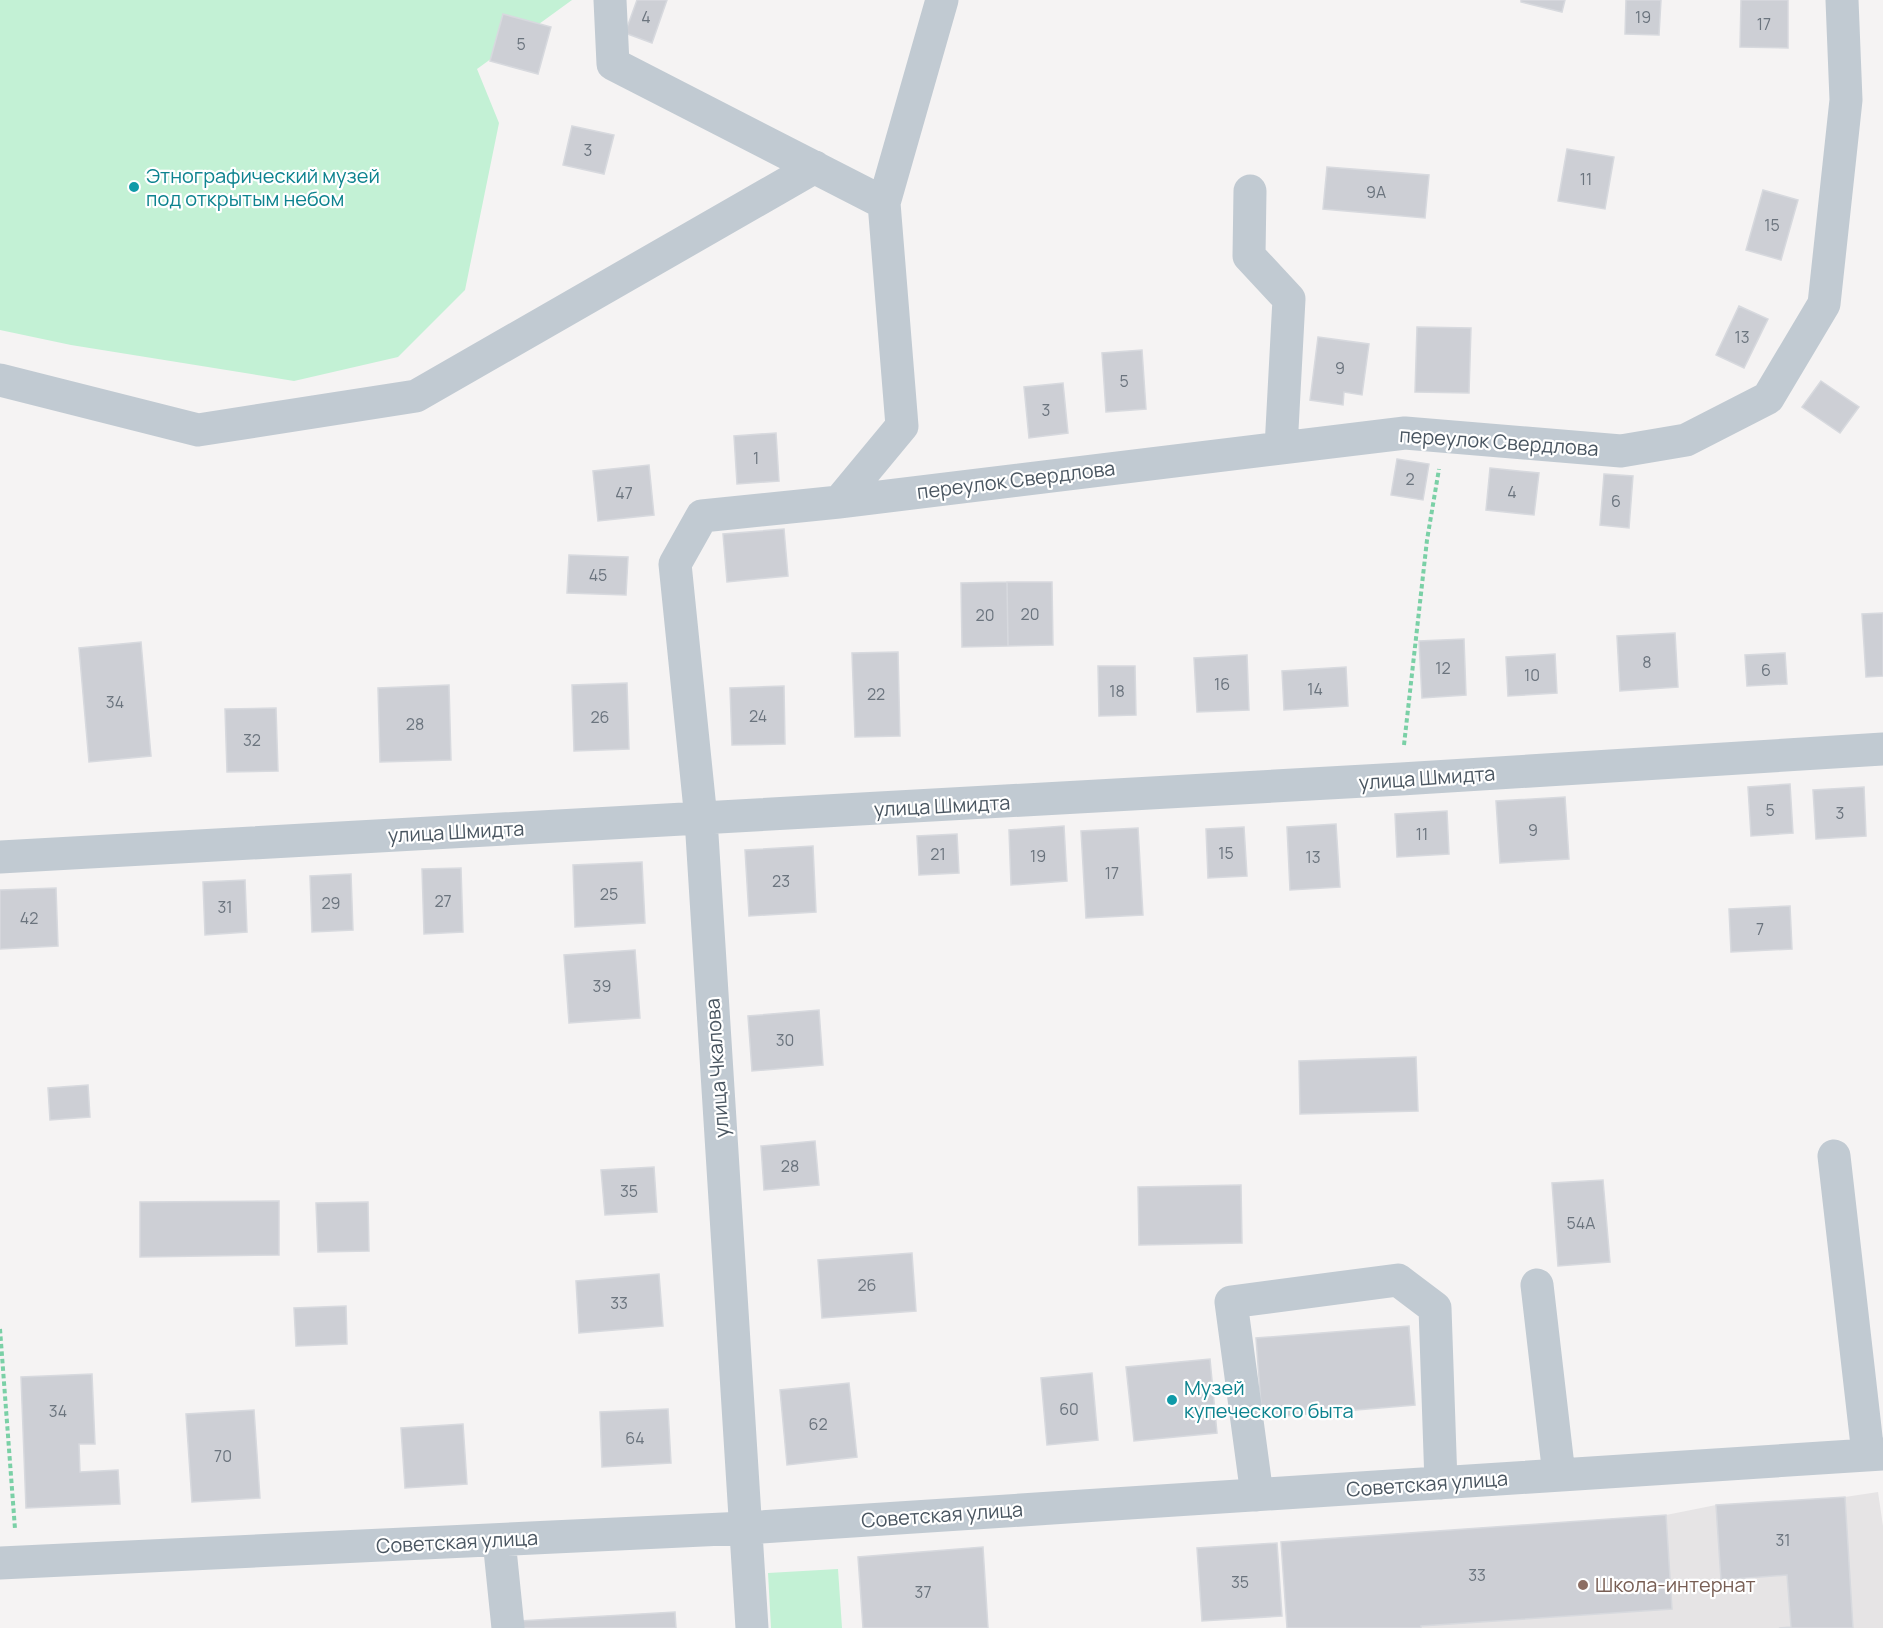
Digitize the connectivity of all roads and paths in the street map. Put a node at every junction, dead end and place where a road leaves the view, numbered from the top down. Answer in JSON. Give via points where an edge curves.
{"nodes":[{"id":1,"x":610,"y":0,"type":"edge"},
{"id":2,"x":942,"y":0,"type":"edge"},
{"id":3,"x":1842,"y":0,"type":"edge"},
{"id":4,"x":815,"y":167,"type":"junction"},
{"id":5,"x":1250,"y":191,"type":"dead end"},
{"id":6,"x":884,"y":203,"type":"junction"},
{"id":7,"x":0,"y":380,"type":"edge"},
{"id":8,"x":1444,"y":436,"type":"junction"},
{"id":9,"x":1281,"y":448,"type":"junction"},
{"id":10,"x":839,"y":502,"type":"junction"},
{"id":11,"x":702,"y":516,"type":"joint"},
{"id":12,"x":1407,"y":713,"type":"dead end"},
{"id":13,"x":1883,"y":749,"type":"edge"},
{"id":14,"x":702,"y":819,"type":"junction"},
{"id":15,"x":0,"y":857,"type":"edge"},
{"id":16,"x":1834,"y":1156,"type":"dead end"},
{"id":17,"x":1537,"y":1285,"type":"dead end"},
{"id":18,"x":0,"y":1329,"type":"edge"},
{"id":19,"x":1876,"y":1454,"type":"edge"},
{"id":20,"x":1559,"y":1475,"type":"junction"},
{"id":21,"x":1441,"y":1483,"type":"junction"},
{"id":22,"x":1257,"y":1495,"type":"junction"},
{"id":23,"x":746,"y":1528,"type":"junction"},
{"id":24,"x":499,"y":1540,"type":"junction"},
{"id":25,"x":9,"y":1563,"type":"edge"},
{"id":26,"x":508,"y":1628,"type":"edge"},
{"id":27,"x":752,"y":1628,"type":"edge"}],
"edges":[{"from":1,"to":4,"type":"street","via":[[614,64]]},
{"from":2,"to":6,"type":"street"},
{"from":3,"to":8,"type":"street","name":"переулок Свердлова","via":[[1846,100],[1824,304],[1768,398],[1686,440],[1621,451]]},
{"from":4,"to":6,"type":"street"},
{"from":4,"to":7,"type":"street","via":[[416,396],[198,430]]},
{"from":5,"to":9,"type":"street","via":[[1249,256],[1289,299]]},
{"from":6,"to":10,"type":"street","via":[[902,426]]},
{"from":8,"to":9,"type":"street","name":"переулок Свердлова","via":[[1405,433]]},
{"from":8,"to":12,"type":"path","via":[[1427,540]]},
{"from":9,"to":10,"type":"street","name":"переулок Свердлова"},
{"from":10,"to":11,"type":"street","name":"переулок Свердлова"},
{"from":11,"to":14,"type":"street","name":"улица Чкалова","via":[[675,564]]},
{"from":13,"to":14,"type":"street","name":"улица Шмидта"},
{"from":14,"to":15,"type":"street","name":"улица Шмидта"},
{"from":14,"to":23,"type":"street","name":"улица Чкалова"},
{"from":16,"to":19,"type":"street"},
{"from":17,"to":20,"type":"street"},
{"from":18,"to":25,"type":"path"},
{"from":19,"to":20,"type":"street","name":"Советская улица"},
{"from":20,"to":21,"type":"street","name":"Советская улица"},
{"from":21,"to":22,"type":"street","name":"Советская улица"},
{"from":21,"to":22,"type":"street","via":[[1435,1308],[1398,1280],[1231,1302]]},
{"from":22,"to":23,"type":"street","name":"Советская улица"},
{"from":23,"to":24,"type":"street","name":"Советская улица"},
{"from":23,"to":27,"type":"street","name":"улица Чкалова"},
{"from":24,"to":25,"type":"street","name":"Советская улица"},
{"from":24,"to":26,"type":"street"}]}
